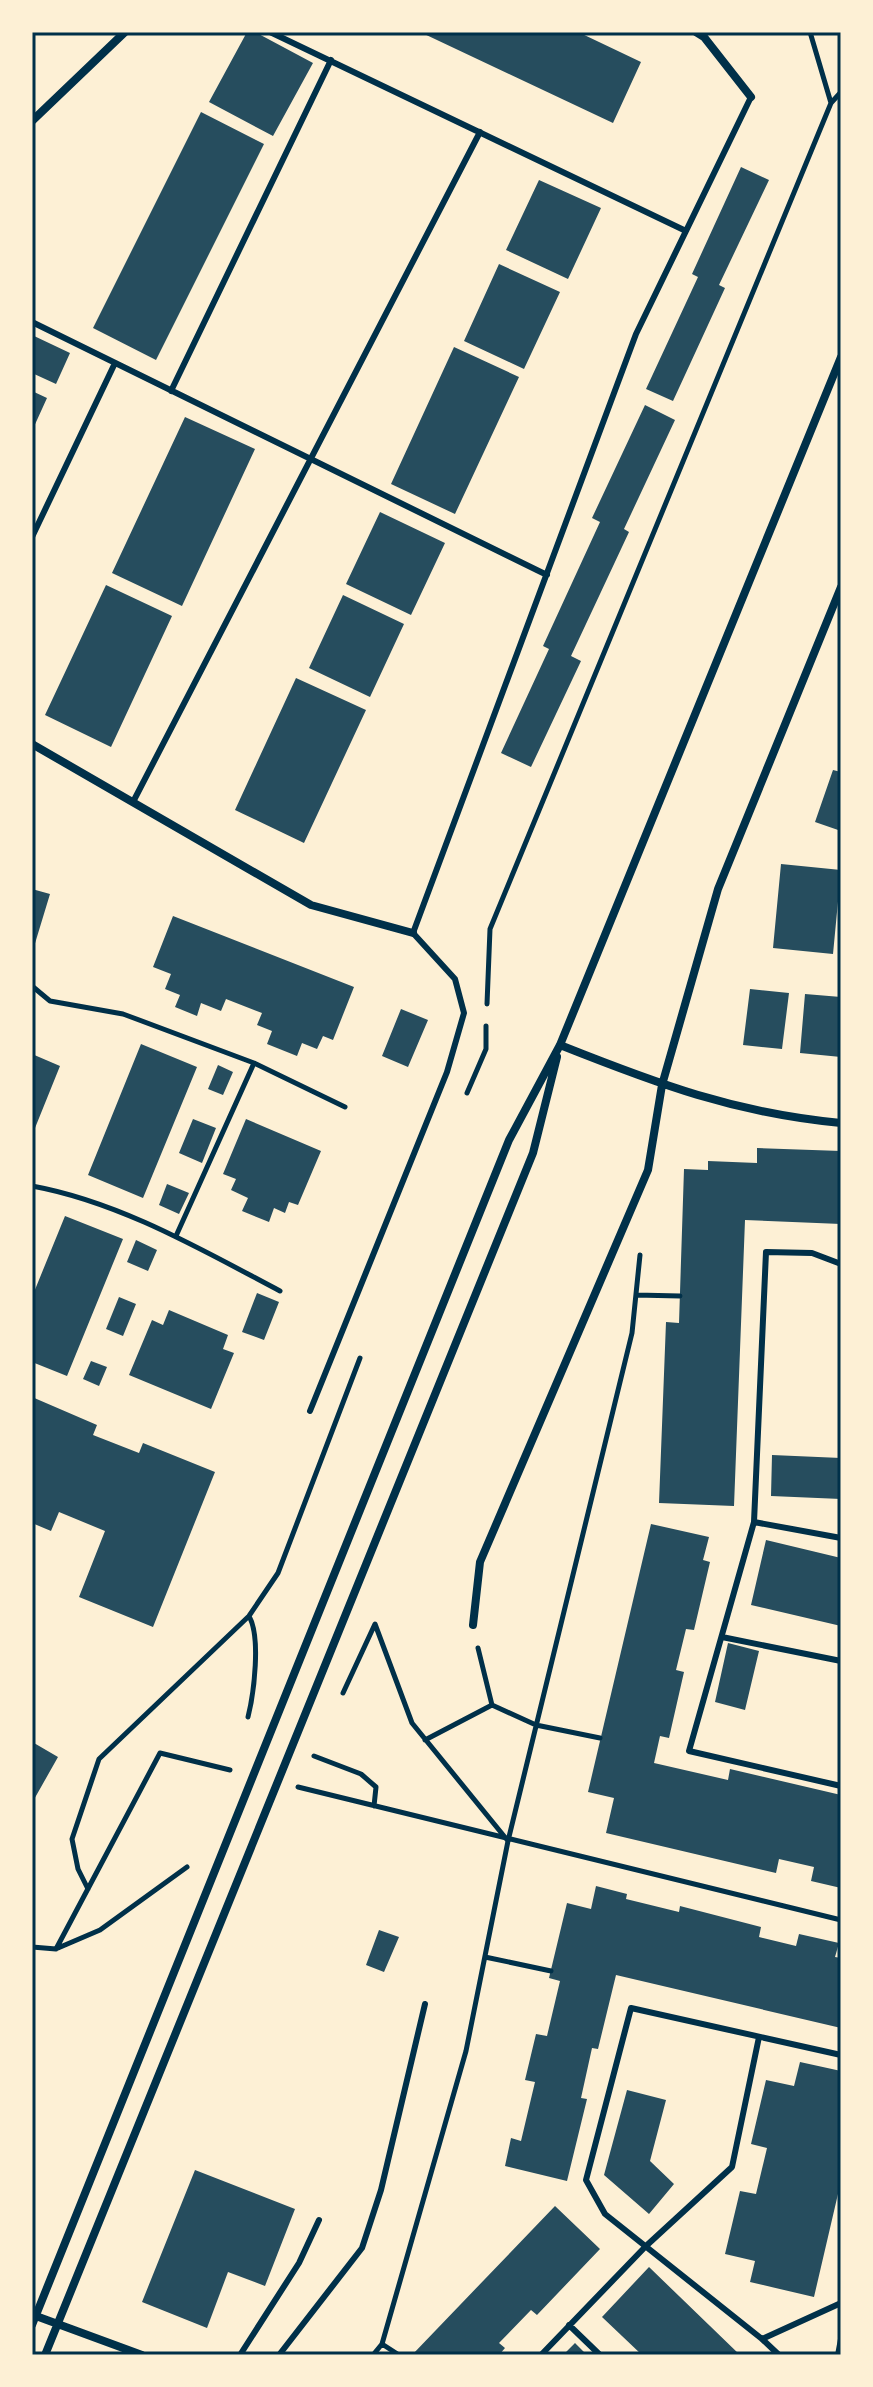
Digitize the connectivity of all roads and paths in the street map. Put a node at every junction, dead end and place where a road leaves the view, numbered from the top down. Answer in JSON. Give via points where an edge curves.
{"nodes":[{"id":1,"x":125,"y":32,"type":"edge"},
{"id":2,"x":270,"y":32,"type":"edge"},
{"id":3,"x":696,"y":32,"type":"edge"},
{"id":4,"x":810,"y":32,"type":"edge"},
{"id":5,"x":331,"y":60,"type":"junction"},
{"id":6,"x":751,"y":97,"type":"joint"},
{"id":7,"x":831,"y":103,"type":"dead end"},
{"id":8,"x":32,"y":121,"type":"edge"},
{"id":9,"x":480,"y":132,"type":"junction"},
{"id":10,"x":686,"y":231,"type":"junction"},
{"id":11,"x":32,"y":322,"type":"edge"},
{"id":12,"x":841,"y":357,"type":"edge"},
{"id":13,"x":115,"y":363,"type":"junction"},
{"id":14,"x":171,"y":391,"type":"junction"},
{"id":15,"x":311,"y":459,"type":"junction"},
{"id":16,"x":32,"y":537,"type":"edge"},
{"id":17,"x":547,"y":575,"type":"junction"},
{"id":18,"x":841,"y":587,"type":"edge"},
{"id":19,"x":32,"y":744,"type":"edge"},
{"id":20,"x":133,"y":802,"type":"junction"},
{"id":21,"x":413,"y":933,"type":"junction"},
{"id":22,"x":32,"y":986,"type":"edge"},
{"id":23,"x":560,"y":1045,"type":"junction"},
{"id":24,"x":254,"y":1063,"type":"junction"},
{"id":25,"x":662,"y":1085,"type":"junction"},
{"id":26,"x":345,"y":1107,"type":"dead end"},
{"id":27,"x":841,"y":1123,"type":"edge"},
{"id":28,"x":32,"y":1186,"type":"edge"},
{"id":29,"x":176,"y":1236,"type":"junction"},
{"id":30,"x":640,"y":1248,"type":"dead end"},
{"id":31,"x":841,"y":1264,"type":"edge"},
{"id":32,"x":280,"y":1291,"type":"dead end"},
{"id":33,"x":636,"y":1295,"type":"junction"},
{"id":34,"x":680,"y":1296,"type":"dead end"},
{"id":35,"x":310,"y":1411,"type":"dead end"},
{"id":36,"x":754,"y":1522,"type":"junction"},
{"id":37,"x":841,"y":1538,"type":"edge"},
{"id":38,"x":249,"y":1616,"type":"dead end"},
{"id":39,"x":473,"y":1625,"type":"joint"},
{"id":40,"x":722,"y":1637,"type":"junction"},
{"id":41,"x":841,"y":1661,"type":"edge"},
{"id":42,"x":338,"y":1705,"type":"dead end"},
{"id":43,"x":492,"y":1705,"type":"junction"},
{"id":44,"x":536,"y":1725,"type":"junction"},
{"id":45,"x":245,"y":1730,"type":"dead end"},
{"id":46,"x":600,"y":1738,"type":"dead end"},
{"id":47,"x":425,"y":1740,"type":"junction"},
{"id":48,"x":319,"y":1745,"type":"dead end"},
{"id":49,"x":177,"y":1757,"type":"dead end"},
{"id":50,"x":236,"y":1758,"type":"dead end"},
{"id":51,"x":225,"y":1783,"type":"dead end"},
{"id":52,"x":841,"y":1786,"type":"edge"},
{"id":53,"x":360,"y":1802,"type":"dead end"},
{"id":54,"x":374,"y":1806,"type":"junction"},
{"id":55,"x":508,"y":1841,"type":"junction"},
{"id":56,"x":192,"y":1857,"type":"dead end"},
{"id":57,"x":841,"y":1920,"type":"edge"},
{"id":58,"x":32,"y":1947,"type":"edge"},
{"id":59,"x":56,"y":1949,"type":"junction"},
{"id":60,"x":485,"y":1957,"type":"junction"},
{"id":61,"x":551,"y":1971,"type":"dead end"},
{"id":62,"x":425,"y":2004,"type":"dead end"},
{"id":63,"x":759,"y":2037,"type":"junction"},
{"id":64,"x":841,"y":2055,"type":"edge"},
{"id":65,"x":319,"y":2220,"type":"dead end"},
{"id":66,"x":646,"y":2246,"type":"junction"},
{"id":67,"x":841,"y":2303,"type":"edge"},
{"id":68,"x":36,"y":2316,"type":"junction"},
{"id":69,"x":32,"y":2325,"type":"edge"},
{"id":70,"x":57,"y":2325,"type":"junction"},
{"id":71,"x":569,"y":2325,"type":"junction"},
{"id":72,"x":762,"y":2339,"type":"junction"},
{"id":73,"x":841,"y":2339,"type":"edge"},
{"id":74,"x":382,"y":2344,"type":"junction"},
{"id":75,"x":45,"y":2355,"type":"edge"},
{"id":76,"x":142,"y":2355,"type":"edge"},
{"id":77,"x":240,"y":2355,"type":"edge"},
{"id":78,"x":279,"y":2355,"type":"edge"},
{"id":79,"x":373,"y":2355,"type":"edge"},
{"id":80,"x":399,"y":2355,"type":"edge"},
{"id":81,"x":541,"y":2355,"type":"edge"},
{"id":82,"x":600,"y":2355,"type":"edge"},
{"id":83,"x":779,"y":2355,"type":"edge"},
{"id":84,"x":838,"y":2355,"type":"edge"}],
"edges":[{"from":1,"to":8,"type":"street"},
{"from":2,"to":5,"type":"lane"},
{"from":3,"to":6,"type":"street"},
{"from":4,"to":7,"type":"path"},
{"from":5,"to":9,"type":"lane"},
{"from":5,"to":14,"type":"lane"},
{"from":6,"to":10,"type":"lane"},
{"from":9,"to":10,"type":"lane"},
{"from":9,"to":15,"type":"lane"},
{"from":10,"to":17,"type":"lane","via":[[636,334]]},
{"from":11,"to":13,"type":"lane"},
{"from":12,"to":23,"type":"street"},
{"from":13,"to":14,"type":"lane"},
{"from":13,"to":16,"type":"lane"},
{"from":14,"to":15,"type":"lane"},
{"from":15,"to":17,"type":"lane"},
{"from":15,"to":20,"type":"lane"},
{"from":17,"to":21,"type":"lane"},
{"from":18,"to":25,"type":"street","via":[[718,889]]},
{"from":19,"to":20,"type":"street"},
{"from":20,"to":21,"type":"street","via":[[311,905]]},
{"from":21,"to":35,"type":"lane","via":[[455,979],[464,1013],[435,1101]]},
{"from":22,"to":24,"type":"path","via":[[50,1001],[123,1014]]},
{"from":23,"to":25,"type":"street"},
{"from":23,"to":68,"type":"street","via":[[509,1140]]},
{"from":23,"to":70,"type":"street","via":[[533,1153]]},
{"from":24,"to":26,"type":"path"},
{"from":24,"to":29,"type":"path"},
{"from":25,"to":27,"type":"street","via":[[706,1100]]},
{"from":25,"to":39,"type":"street","via":[[648,1170],[480,1562]]},
{"from":28,"to":29,"type":"path","via":[[57,1190]]},
{"from":29,"to":32,"type":"path"},
{"from":30,"to":33,"type":"path"},
{"from":31,"to":36,"type":"lane","via":[[812,1253],[766,1252]]},
{"from":33,"to":34,"type":"path"},
{"from":33,"to":44,"type":"path","via":[[632,1333]]},
{"from":36,"to":37,"type":"lane"},
{"from":36,"to":40,"type":"lane"},
{"from":38,"to":45,"type":"path","via":[[255,1627],[253,1686]]},
{"from":39,"to":43,"type":"path"},
{"from":40,"to":41,"type":"lane"},
{"from":40,"to":52,"type":"lane","via":[[689,1751]]},
{"from":42,"to":47,"type":"path","via":[[375,1624],[412,1723]]},
{"from":43,"to":44,"type":"path"},
{"from":43,"to":47,"type":"path"},
{"from":44,"to":46,"type":"path"},
{"from":44,"to":55,"type":"path"},
{"from":47,"to":55,"type":"path"},
{"from":48,"to":54,"type":"path","via":[[313,1758],[361,1774],[376,1787]]},
{"from":49,"to":59,"type":"path","via":[[160,1753]]},
{"from":50,"to":51,"type":"path"},
{"from":53,"to":54,"type":"path"},
{"from":54,"to":55,"type":"path"},
{"from":55,"to":57,"type":"path"},
{"from":55,"to":60,"type":"path"},
{"from":56,"to":59,"type":"path","via":[[186,1869],[100,1930]]},
{"from":58,"to":59,"type":"path"},
{"from":60,"to":61,"type":"path"},
{"from":60,"to":74,"type":"path","via":[[466,2051]]},
{"from":62,"to":78,"type":"lane","via":[[362,2248]]},
{"from":63,"to":64,"type":"lane"},
{"from":63,"to":66,"type":"lane","via":[[732,2167]]},
{"from":63,"to":66,"type":"lane","via":[[631,2008],[586,2180],[605,2214]]},
{"from":65,"to":77,"type":"lane","via":[[299,2263]]},
{"from":66,"to":71,"type":"lane"},
{"from":66,"to":72,"type":"lane"},
{"from":67,"to":72,"type":"lane"},
{"from":68,"to":69,"type":"street"},
{"from":68,"to":70,"type":"street"},
{"from":70,"to":75,"type":"street"},
{"from":70,"to":76,"type":"street"},
{"from":71,"to":81,"type":"lane"},
{"from":71,"to":82,"type":"lane"},
{"from":72,"to":83,"type":"lane"},
{"from":73,"to":84,"type":"lane"},
{"from":74,"to":79,"type":"path"},
{"from":74,"to":80,"type":"path"}]}
